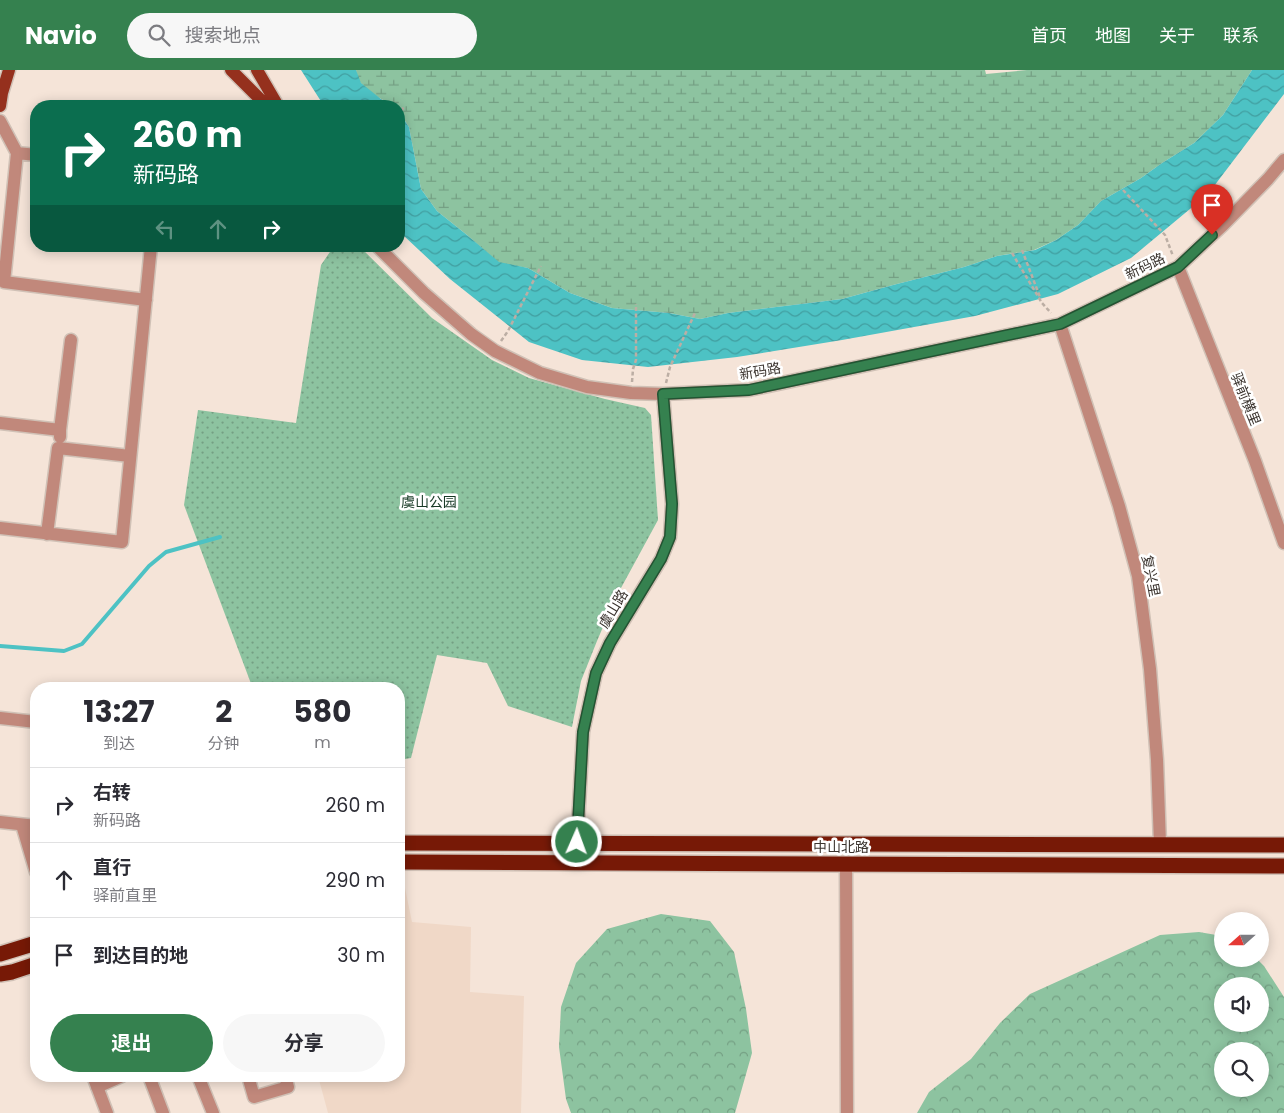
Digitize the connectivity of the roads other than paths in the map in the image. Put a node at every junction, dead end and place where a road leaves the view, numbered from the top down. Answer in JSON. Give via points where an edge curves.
{"nodes":[{"id":1,"x":9,"y":70,"type":"edge"},
{"id":2,"x":231,"y":70,"type":"edge"},
{"id":3,"x":256,"y":70,"type":"edge"},
{"id":4,"x":261,"y":100,"type":"edge"},
{"id":5,"x":274,"y":100,"type":"edge"},
{"id":6,"x":0,"y":106,"type":"edge"},
{"id":7,"x":0,"y":121,"type":"edge"},
{"id":8,"x":17,"y":153,"type":"junction"},
{"id":9,"x":30,"y":154,"type":"edge"},
{"id":10,"x":1284,"y":160,"type":"edge"},
{"id":11,"x":150,"y":252,"type":"edge"},
{"id":12,"x":383,"y":252,"type":"edge"},
{"id":13,"x":1178,"y":267,"type":"junction"},
{"id":14,"x":146,"y":300,"type":"junction"},
{"id":15,"x":1060,"y":324,"type":"junction"},
{"id":16,"x":71,"y":340,"type":"dead end"},
{"id":17,"x":663,"y":394,"type":"junction"},
{"id":18,"x":0,"y":423,"type":"edge"},
{"id":19,"x":60,"y":430,"type":"junction"},
{"id":20,"x":58,"y":448,"type":"junction"},
{"id":21,"x":130,"y":456,"type":"junction"},
{"id":22,"x":0,"y":528,"type":"edge"},
{"id":23,"x":47,"y":534,"type":"junction"},
{"id":24,"x":1284,"y":543,"type":"edge"},
{"id":25,"x":0,"y":718,"type":"edge"},
{"id":26,"x":30,"y":721,"type":"edge"},
{"id":27,"x":0,"y":822,"type":"edge"},
{"id":28,"x":22,"y":825,"type":"junction"},
{"id":29,"x":30,"y":826,"type":"edge"},
{"id":30,"x":577,"y":842,"type":"junction"},
{"id":31,"x":405,"y":843,"type":"edge"},
{"id":32,"x":1160,"y":844,"type":"junction"},
{"id":33,"x":1284,"y":845,"type":"edge"},
{"id":34,"x":30,"y":852,"type":"edge"},
{"id":35,"x":405,"y":862,"type":"edge"},
{"id":36,"x":846,"y":863,"type":"junction"},
{"id":37,"x":1284,"y":866,"type":"edge"},
{"id":38,"x":30,"y":945,"type":"edge"},
{"id":39,"x":0,"y":954,"type":"edge"},
{"id":40,"x":30,"y":966,"type":"edge"},
{"id":41,"x":0,"y":974,"type":"edge"},
{"id":42,"x":95,"y":1082,"type":"edge"},
{"id":43,"x":151,"y":1082,"type":"edge"},
{"id":44,"x":200,"y":1082,"type":"edge"},
{"id":45,"x":250,"y":1082,"type":"edge"},
{"id":46,"x":287,"y":1082,"type":"edge"},
{"id":47,"x":107,"y":1113,"type":"edge"},
{"id":48,"x":163,"y":1113,"type":"edge"},
{"id":49,"x":213,"y":1113,"type":"edge"},
{"id":50,"x":847,"y":1113,"type":"edge"}],
"edges":[{"from":1,"to":6,"type":"main road"},
{"from":2,"to":4,"type":"main road"},
{"from":3,"to":5,"type":"main road"},
{"from":7,"to":8,"type":"street"},
{"from":8,"to":9,"type":"street"},
{"from":8,"to":14,"type":"street","via":[[4,282]]},
{"from":10,"to":13,"type":"street","name":"新码路"},
{"from":11,"to":14,"type":"street"},
{"from":12,"to":17,"type":"street","name":"新码路","via":[[424,293],[495,351],[540,373],[587,387]]},
{"from":13,"to":15,"type":"street","name":"新码路"},
{"from":13,"to":24,"type":"street","name":"驿前横里","via":[[1252,452]]},
{"from":14,"to":21,"type":"street"},
{"from":15,"to":17,"type":"street","name":"新码路","via":[[749,390]]},
{"from":15,"to":32,"type":"street","name":"复兴里","via":[[1119,506],[1138,576],[1157,760]]},
{"from":16,"to":19,"type":"street"},
{"from":17,"to":30,"type":"street","name":"虞山路","via":[[672,504],[670,537],[661,559],[610,643],[596,673],[583,732]]},
{"from":18,"to":19,"type":"street"},
{"from":19,"to":20,"type":"street"},
{"from":20,"to":21,"type":"street"},
{"from":20,"to":23,"type":"street"},
{"from":21,"to":23,"type":"street","via":[[122,542]]},
{"from":22,"to":23,"type":"street"},
{"from":25,"to":26,"type":"street"},
{"from":27,"to":28,"type":"street"},
{"from":28,"to":29,"type":"street"},
{"from":28,"to":34,"type":"street"},
{"from":30,"to":31,"type":"highway","name":"中山北路"},
{"from":30,"to":32,"type":"highway","name":"中山北路"},
{"from":32,"to":33,"type":"highway","name":"中山北路"},
{"from":35,"to":36,"type":"highway","name":"中山北路"},
{"from":36,"to":37,"type":"highway","name":"中山北路"},
{"from":36,"to":50,"type":"street"},
{"from":38,"to":39,"type":"highway"},
{"from":40,"to":41,"type":"highway"},
{"from":42,"to":47,"type":"street"},
{"from":43,"to":48,"type":"street"},
{"from":44,"to":49,"type":"street"},
{"from":45,"to":46,"type":"street","via":[[254,1097],[288,1086]]}]}
